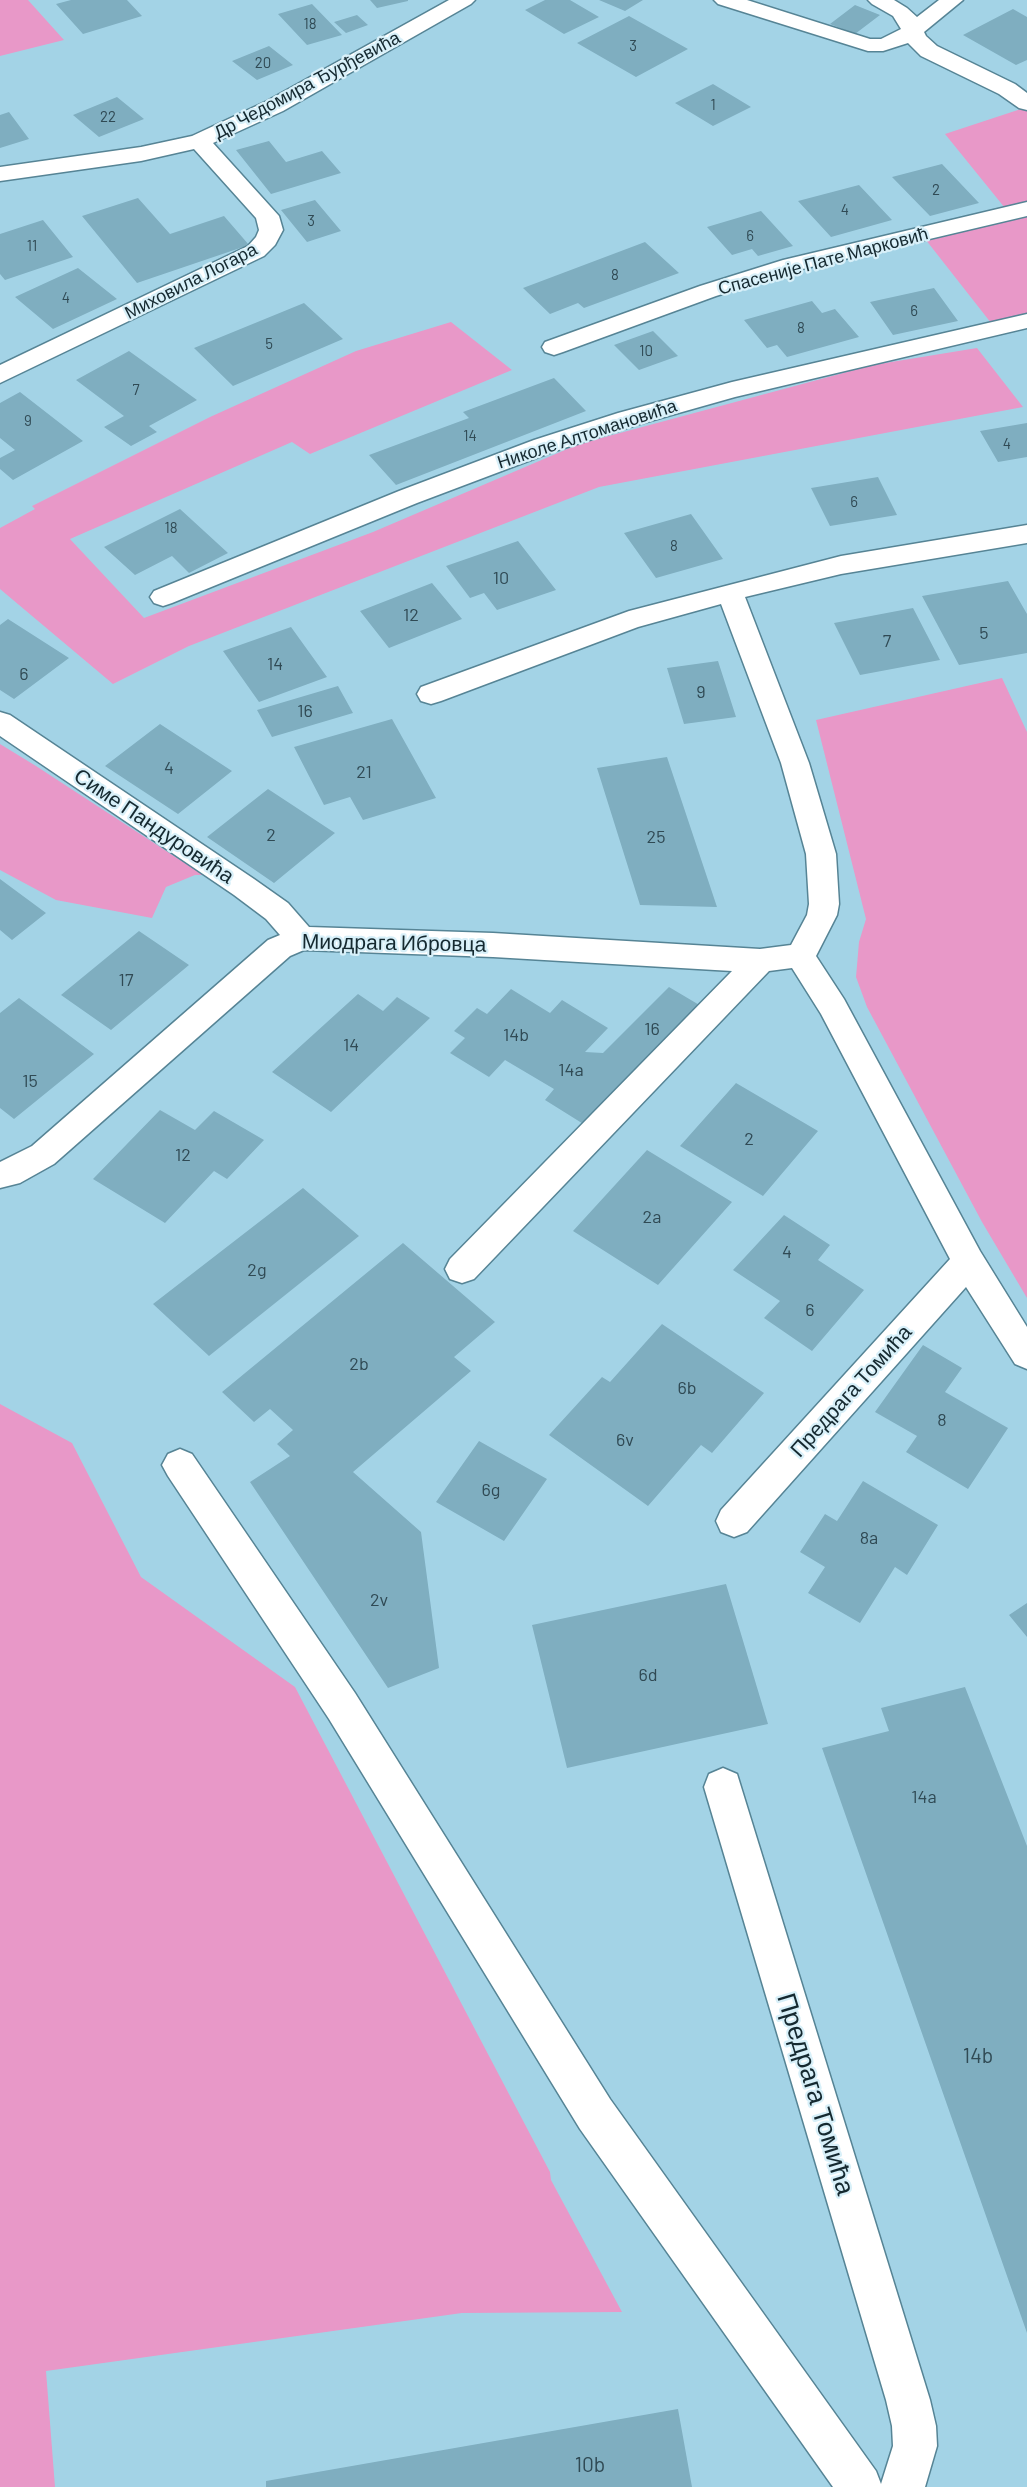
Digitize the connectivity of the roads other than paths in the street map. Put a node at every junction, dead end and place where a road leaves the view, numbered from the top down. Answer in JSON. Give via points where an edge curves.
{"nodes":[{"id":1,"x":464,"y":0,"type":"edge"},
{"id":2,"x":725,"y":0,"type":"edge"},
{"id":3,"x":879,"y":0,"type":"edge"},
{"id":4,"x":952,"y":0,"type":"edge"},
{"id":5,"x":913,"y":32,"type":"junction"},
{"id":6,"x":1027,"y":104,"type":"edge"},
{"id":7,"x":200,"y":141,"type":"junction"},
{"id":8,"x":0,"y":174,"type":"edge"},
{"id":9,"x":1027,"y":209,"type":"edge"},
{"id":10,"x":1027,"y":321,"type":"edge"},
{"id":11,"x":554,"y":347,"type":"dead end"},
{"id":12,"x":0,"y":375,"type":"edge"},
{"id":13,"x":1027,"y":534,"type":"edge"},
{"id":14,"x":730,"y":592,"type":"junction"},
{"id":15,"x":163,"y":597,"type":"dead end"},
{"id":16,"x":431,"y":694,"type":"dead end"},
{"id":17,"x":0,"y":722,"type":"edge"},
{"id":18,"x":301,"y":938,"type":"junction"},
{"id":19,"x":800,"y":955,"type":"junction"},
{"id":20,"x":760,"y":961,"type":"junction"},
{"id":21,"x":0,"y":1175,"type":"edge"},
{"id":22,"x":968,"y":1261,"type":"junction"},
{"id":23,"x":462,"y":1269,"type":"dead end"},
{"id":24,"x":1027,"y":1354,"type":"edge"},
{"id":25,"x":180,"y":1465,"type":"dead end"},
{"id":26,"x":734,"y":1521,"type":"dead end"},
{"id":27,"x":723,"y":1787,"type":"dead end"},
{"id":28,"x":860,"y":2487,"type":"edge"},
{"id":29,"x":903,"y":2487,"type":"edge"}],
"edges":[{"from":1,"to":7,"type":"street","name":"Др Чедомира Ђурђевића","via":[[267,110]]},
{"from":2,"to":5,"type":"street","via":[[868,45],[894,42]]},
{"from":3,"to":5,"type":"street","via":[[900,12]]},
{"from":4,"to":5,"type":"street"},
{"from":5,"to":6,"type":"street","via":[[929,51],[1007,89]]},
{"from":7,"to":8,"type":"street","name":"Др Чедомира Ђурђевића","via":[[141,154]]},
{"from":7,"to":12,"type":"street","name":"Миховила Логара","via":[[267,216],[271,230],[267,240],[256,251]]},
{"from":9,"to":11,"type":"street","name":"Спасеније Пате Марковић","via":[[791,266],[708,291]]},
{"from":10,"to":15,"type":"street","name":"Николе Алтомановића","via":[[743,387],[616,422],[408,497]]},
{"from":13,"to":14,"type":"street","via":[[841,565]]},
{"from":14,"to":16,"type":"street","via":[[629,620]]},
{"from":14,"to":19,"type":"street","via":[[795,763],[822,854],[822,915]]},
{"from":17,"to":18,"type":"street","name":"Симе Пандуровића","via":[[261,899]]},
{"from":18,"to":20,"type":"street","name":"Миодрага Ибровца"},
{"from":18,"to":21,"type":"street","name":"Миодрага Ибровца","via":[[279,948],[43,1155]]},
{"from":19,"to":20,"type":"street","name":"Миодрага Ибровца"},
{"from":19,"to":22,"type":"street","via":[[833,1007]]},
{"from":20,"to":23,"type":"street"},
{"from":22,"to":24,"type":"street"},
{"from":22,"to":26,"type":"street","name":"Предрага Томића"},
{"from":25,"to":28,"type":"street","via":[[342,1706],[595,2114]]},
{"from":27,"to":29,"type":"street","name":"Предрага Томића","via":[[908,2400],[915,2446]]}]}
